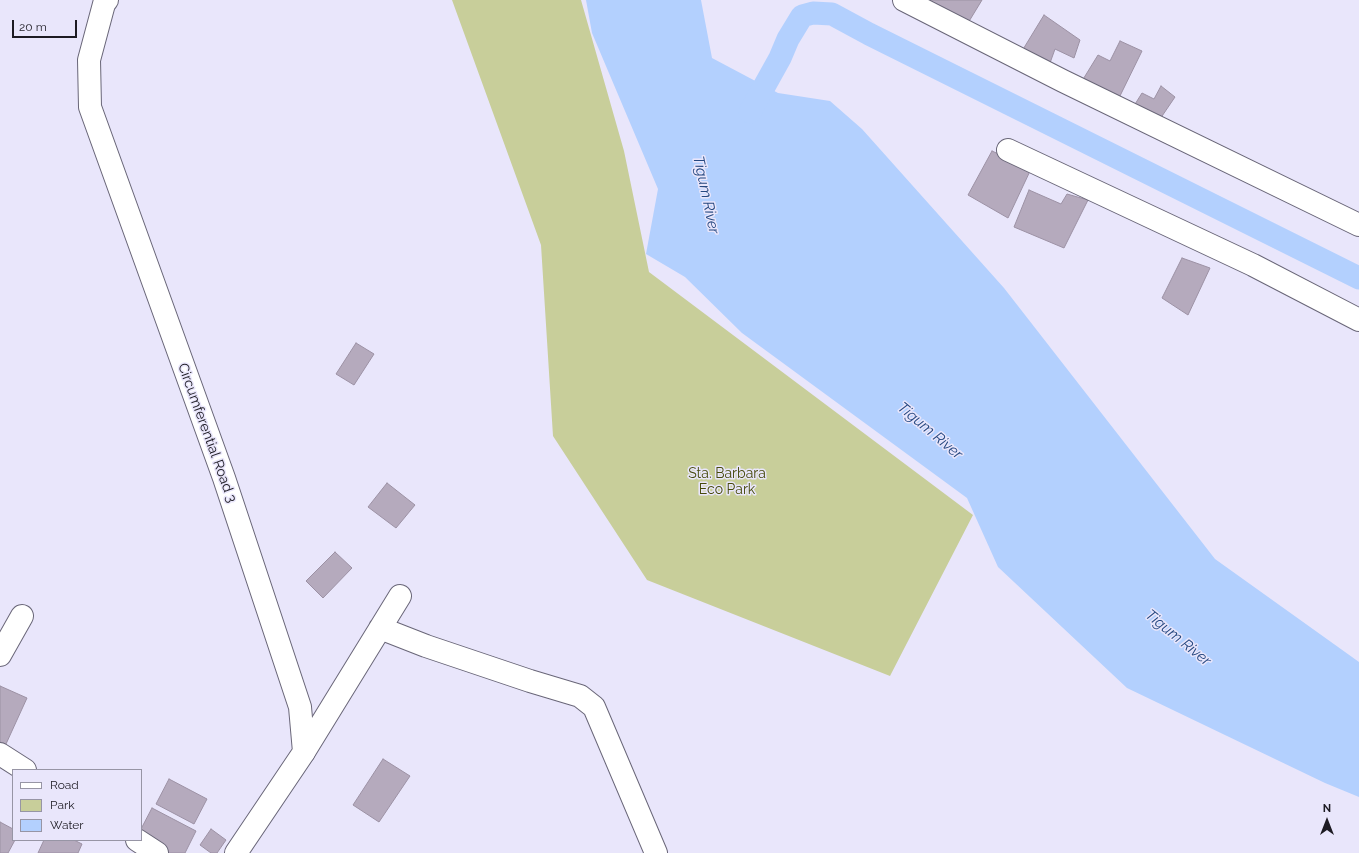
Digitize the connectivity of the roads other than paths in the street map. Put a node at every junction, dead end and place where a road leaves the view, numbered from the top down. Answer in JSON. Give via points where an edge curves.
{"nodes":[{"id":1,"x":107,"y":0,"type":"edge"},
{"id":2,"x":904,"y":0,"type":"edge"},
{"id":3,"x":1008,"y":150,"type":"dead end"},
{"id":4,"x":1359,"y":225,"type":"edge"},
{"id":5,"x":1359,"y":320,"type":"edge"},
{"id":6,"x":400,"y":596,"type":"dead end"},
{"id":7,"x":22,"y":616,"type":"dead end"},
{"id":8,"x":380,"y":628,"type":"junction"},
{"id":9,"x":0,"y":655,"type":"edge"},
{"id":10,"x":304,"y":752,"type":"junction"},
{"id":11,"x":0,"y":754,"type":"edge"},
{"id":12,"x":23,"y":769,"type":"edge"},
{"id":13,"x":139,"y":841,"type":"edge"},
{"id":14,"x":157,"y":853,"type":"edge"},
{"id":15,"x":236,"y":853,"type":"edge"},
{"id":16,"x":656,"y":853,"type":"edge"}],
"edges":[{"from":1,"to":10,"type":"street","name":"Circumferential Road 3","via":[[89,60],[90,107],[231,501],[300,707]]},
{"from":2,"to":4,"type":"street","via":[[1063,81]]},
{"from":3,"to":5,"type":"street","via":[[1253,265]]},
{"from":6,"to":8,"type":"street"},
{"from":7,"to":9,"type":"street"},
{"from":8,"to":10,"type":"street"},
{"from":8,"to":16,"type":"street","via":[[426,646],[580,696],[594,707]]},
{"from":10,"to":15,"type":"street"},
{"from":11,"to":12,"type":"street"},
{"from":13,"to":14,"type":"street"}]}
